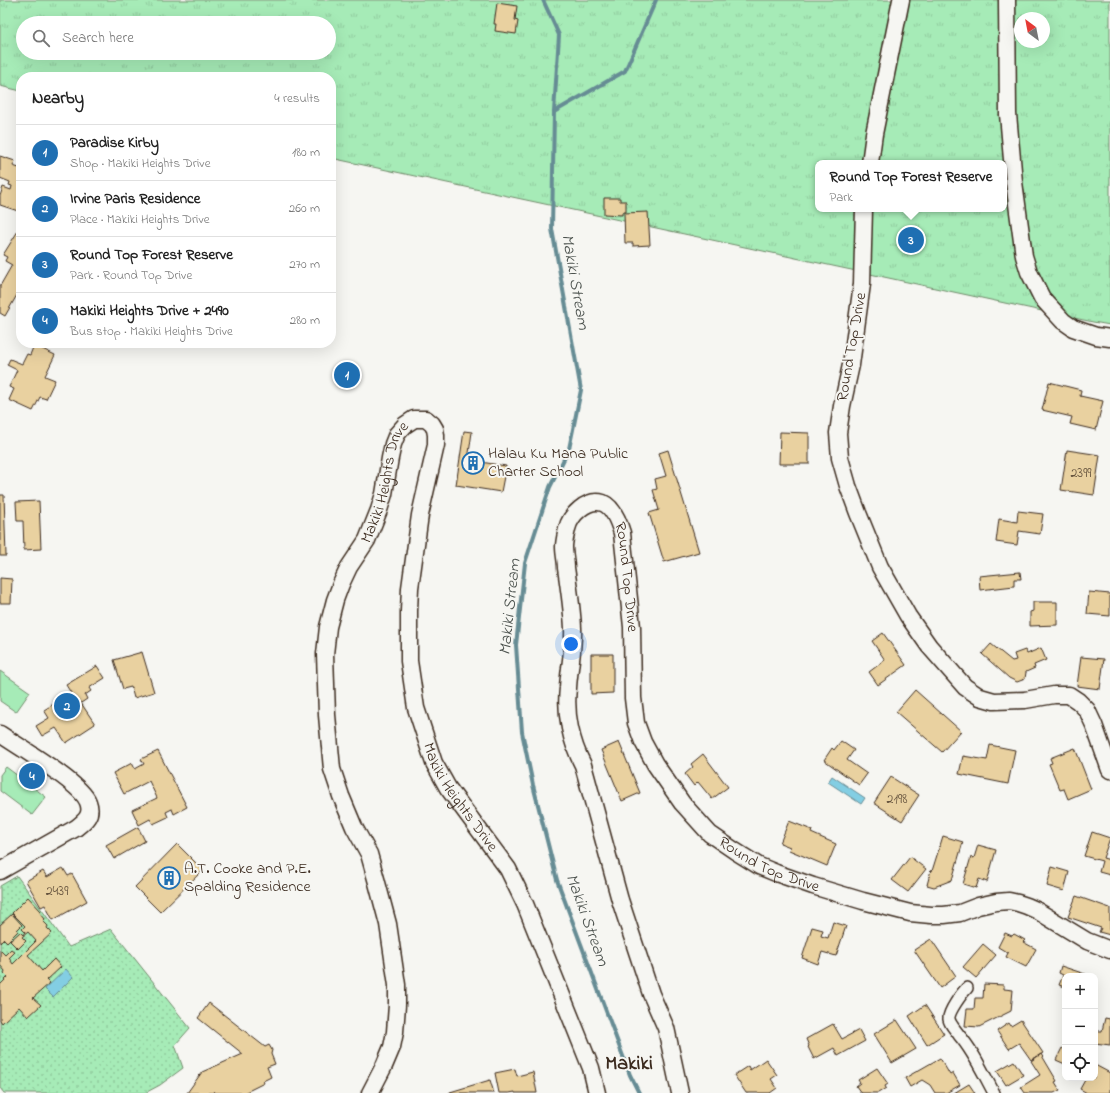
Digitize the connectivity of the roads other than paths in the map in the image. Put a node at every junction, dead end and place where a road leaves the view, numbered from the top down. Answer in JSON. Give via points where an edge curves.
{"nodes":[{"id":1,"x":901,"y":0,"type":"edge"},
{"id":2,"x":1007,"y":0,"type":"edge"},
{"id":3,"x":870,"y":160,"type":"edge"},
{"id":4,"x":864,"y":212,"type":"edge"},
{"id":5,"x":1110,"y":338,"type":"edge"},
{"id":6,"x":0,"y":734,"type":"edge"},
{"id":7,"x":1107,"y":753,"type":"edge"},
{"id":8,"x":1110,"y":770,"type":"edge"},
{"id":9,"x":0,"y":871,"type":"edge"},
{"id":10,"x":1110,"y":950,"type":"edge"},
{"id":11,"x":968,"y":988,"type":"dead end"},
{"id":12,"x":370,"y":1093,"type":"edge"},
{"id":13,"x":597,"y":1093,"type":"edge"},
{"id":14,"x":680,"y":1093,"type":"edge"},
{"id":15,"x":994,"y":1093,"type":"edge"}],
"edges":[{"from":1,"to":3,"type":"street"},
{"from":2,"to":5,"type":"street","via":[[1008,114],[1024,256],[1042,298],[1062,321],[1096,336]]},
{"from":4,"to":7,"type":"street","name":"Round Top Drive","via":[[862,284],[851,365],[838,433],[840,458],[848,486],[880,567],[925,640],[965,687],[980,697],[994,701],[1069,695],[1087,710]]},
{"from":6,"to":9,"type":"street","via":[[63,776],[84,796],[90,811],[86,820],[76,828]]},
{"from":7,"to":8,"type":"street","name":"Round Top Drive"},
{"from":10,"to":14,"type":"street","name":"Round Top Drive","via":[[1087,941],[1032,908],[1009,901],[978,906],[960,913],[937,915],[910,913],[863,901],[759,866],[710,834],[682,802],[655,764],[636,723],[632,698],[632,627],[622,533],[611,509],[603,503],[591,503],[573,516],[567,526],[564,546],[573,628],[567,705],[569,721],[620,900],[651,994],[666,1028]]},
{"from":11,"to":15,"type":"street","via":[[950,1012],[949,1019],[977,1059]]},
{"from":12,"to":13,"type":"street","name":"Makiki Heights Drive","via":[[392,1047],[397,985],[388,924],[369,854],[351,820],[332,770],[325,654],[335,600],[349,567],[367,540],[379,510],[393,444],[397,434],[414,419],[426,420],[432,424],[436,435],[436,446],[420,515],[410,588],[410,661],[416,708],[434,763],[448,788],[508,869],[525,904],[591,1068]]}]}
